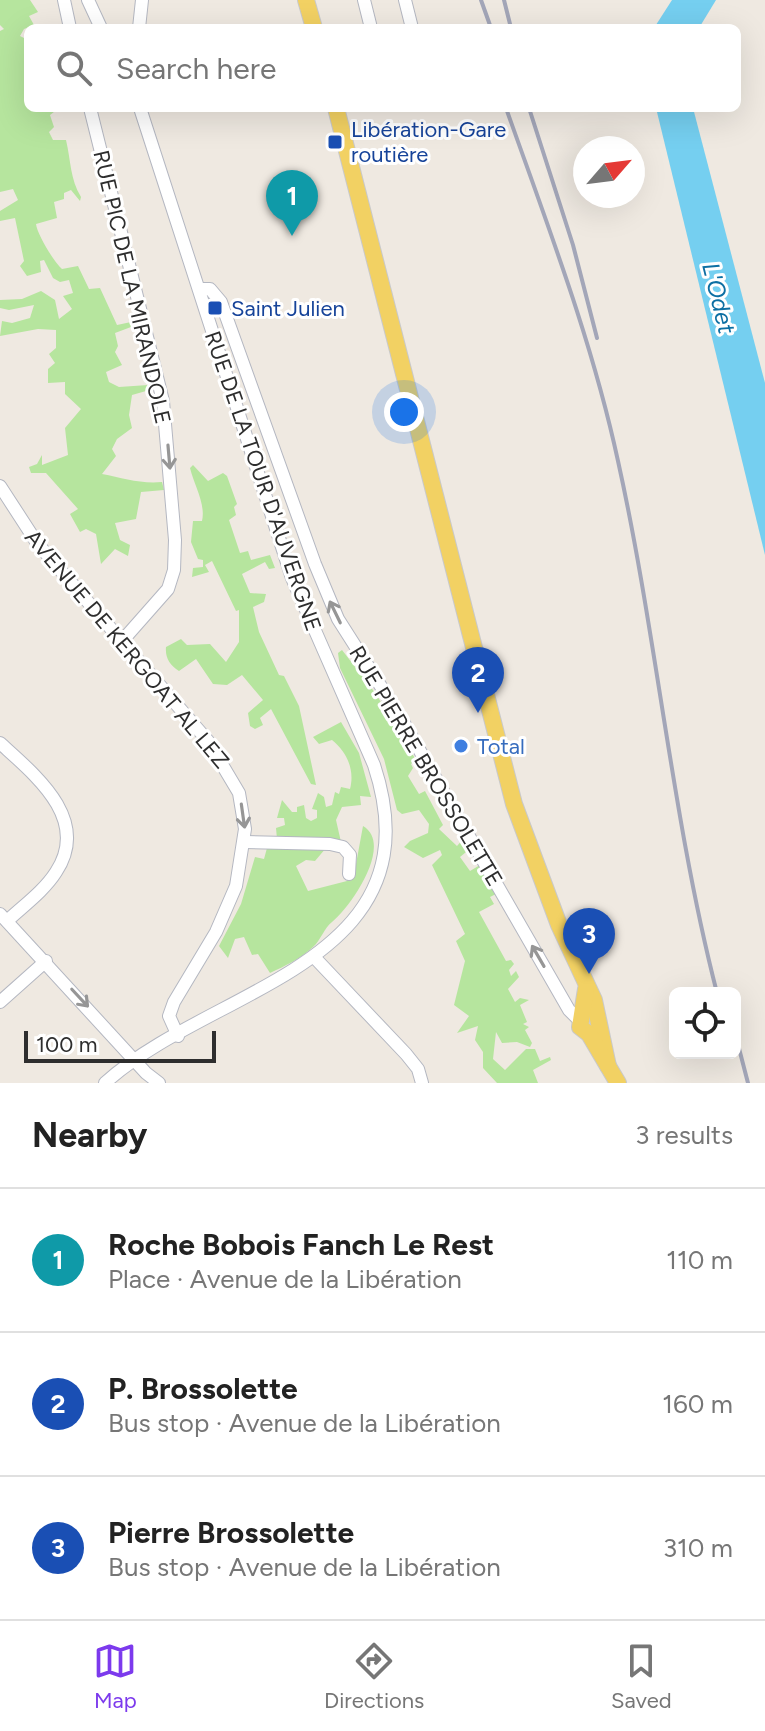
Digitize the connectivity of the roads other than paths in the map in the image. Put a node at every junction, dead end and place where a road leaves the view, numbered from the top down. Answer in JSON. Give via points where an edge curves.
{"nodes":[{"id":1,"x":64,"y":0,"type":"edge"},
{"id":2,"x":88,"y":0,"type":"edge"},
{"id":3,"x":142,"y":0,"type":"edge"},
{"id":4,"x":306,"y":0,"type":"edge"},
{"id":5,"x":364,"y":0,"type":"edge"},
{"id":6,"x":405,"y":0,"type":"edge"},
{"id":7,"x":69,"y":24,"type":"edge"},
{"id":8,"x":99,"y":24,"type":"edge"},
{"id":9,"x":139,"y":24,"type":"edge"},
{"id":10,"x":313,"y":24,"type":"edge"},
{"id":11,"x":370,"y":24,"type":"edge"},
{"id":12,"x":411,"y":24,"type":"edge"},
{"id":13,"x":91,"y":112,"type":"edge"},
{"id":14,"x":141,"y":112,"type":"edge"},
{"id":15,"x":337,"y":112,"type":"edge"},
{"id":16,"x":200,"y":289,"type":"junction"},
{"id":17,"x":0,"y":486,"type":"edge"},
{"id":18,"x":123,"y":640,"type":"junction"},
{"id":19,"x":0,"y":743,"type":"edge"},
{"id":20,"x":245,"y":842,"type":"junction"},
{"id":21,"x":349,"y":874,"type":"dead end"},
{"id":22,"x":4,"y":917,"type":"edge"},
{"id":23,"x":315,"y":958,"type":"junction"},
{"id":24,"x":46,"y":961,"type":"junction"},
{"id":25,"x":0,"y":1002,"type":"edge"},
{"id":26,"x":590,"y":1023,"type":"junction"},
{"id":27,"x":178,"y":1036,"type":"junction"},
{"id":28,"x":137,"y":1063,"type":"junction"},
{"id":29,"x":105,"y":1083,"type":"edge"},
{"id":30,"x":114,"y":1083,"type":"edge"},
{"id":31,"x":159,"y":1083,"type":"edge"},
{"id":32,"x":425,"y":1083,"type":"edge"},
{"id":33,"x":618,"y":1083,"type":"edge"}],
"edges":[{"from":1,"to":7,"type":"street"},
{"from":2,"to":8,"type":"street"},
{"from":3,"to":9,"type":"street"},
{"from":4,"to":10,"type":"main road"},
{"from":5,"to":11,"type":"street"},
{"from":6,"to":12,"type":"street"},
{"from":13,"to":18,"type":"street","name":"RUE PIC DE LA MIRANDOLE","one_way":true,"via":[[163,401],[175,540],[168,589]]},
{"from":14,"to":16,"type":"street","name":"RUE DE LA TOUR D'AUVERGNE"},
{"from":15,"to":26,"type":"main road","via":[[514,804],[586,987]]},
{"from":16,"to":23,"type":"street","name":"RUE DE LA TOUR D'AUVERGNE","via":[[292,578],[374,765],[382,796],[384,846],[374,883],[348,926]]},
{"from":26,"to":16,"type":"street","name":"RUE PIERRE BROSSOLETTE","one_way":true,"via":[[569,1010],[344,630],[319,577],[221,302],[210,289]]},
{"from":17,"to":18,"type":"street","name":"AVENUE DE KERGOAT AL LEZ","via":[[27,531]]},
{"from":18,"to":20,"type":"street","name":"AVENUE DE KERGOAT AL LEZ","one_way":true,"via":[[231,774],[242,803]]},
{"from":19,"to":22,"type":"street","via":[[50,791],[66,833],[58,870]]},
{"from":20,"to":21,"type":"street","via":[[337,845],[350,855]]},
{"from":20,"to":27,"type":"street","name":"AVENUE DE KERGOAT AL LEZ","via":[[227,910],[170,1011]]},
{"from":22,"to":24,"type":"street"},
{"from":23,"to":27,"type":"street","name":"RUE DE LA TOUR D'AUVERGNE"},
{"from":23,"to":32,"type":"street","via":[[406,1054]]},
{"from":24,"to":25,"type":"street"},
{"from":24,"to":28,"type":"street","one_way":true},
{"from":26,"to":33,"type":"main road"},
{"from":27,"to":28,"type":"street","name":"RUE DE LA TOUR D'AUVERGNE"},
{"from":28,"to":29,"type":"street","name":"RUE DE LA TOUR D'AUVERGNE"},
{"from":28,"to":30,"type":"street","name":"RUE DE LA TOUR D'AUVERGNE"},
{"from":28,"to":31,"type":"street"}]}
